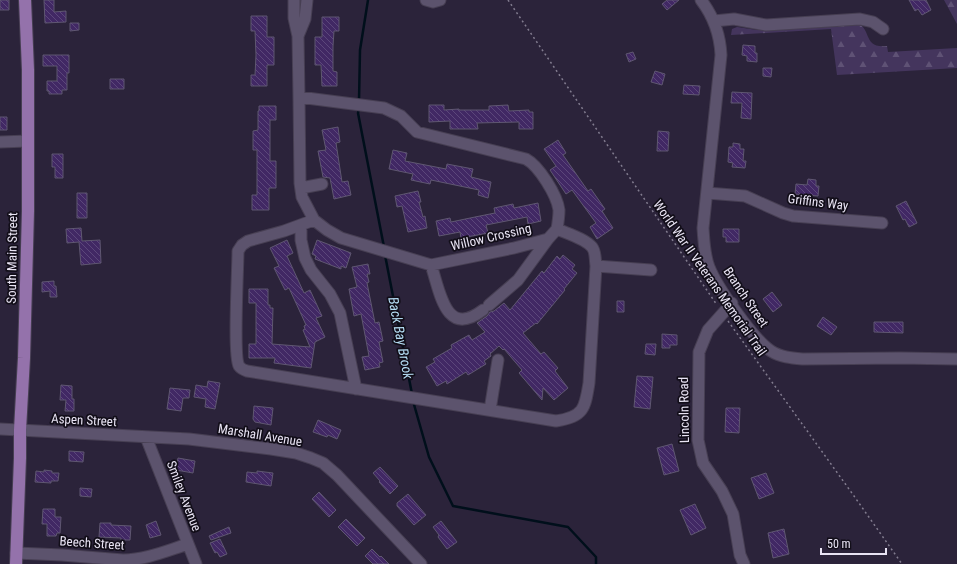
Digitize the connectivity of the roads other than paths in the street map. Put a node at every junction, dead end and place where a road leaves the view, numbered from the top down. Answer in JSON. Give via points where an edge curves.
{"nodes":[{"id":1,"x":25,"y":0,"type":"edge"},
{"id":2,"x":294,"y":0,"type":"edge"},
{"id":3,"x":307,"y":0,"type":"edge"},
{"id":4,"x":426,"y":0,"type":"edge"},
{"id":5,"x":440,"y":0,"type":"edge"},
{"id":6,"x":701,"y":0,"type":"edge"},
{"id":7,"x":714,"y":21,"type":"junction"},
{"id":8,"x":883,"y":29,"type":"dead end"},
{"id":9,"x":298,"y":36,"type":"junction"},
{"id":10,"x":299,"y":97,"type":"junction"},
{"id":11,"x":28,"y":141,"type":"junction"},
{"id":12,"x":0,"y":142,"type":"edge"},
{"id":13,"x":322,"y":184,"type":"dead end"},
{"id":14,"x":301,"y":188,"type":"junction"},
{"id":15,"x":707,"y":193,"type":"junction"},
{"id":16,"x":314,"y":220,"type":"junction"},
{"id":17,"x":882,"y":223,"type":"dead end"},
{"id":18,"x":301,"y":225,"type":"junction"},
{"id":19,"x":558,"y":229,"type":"junction"},
{"id":20,"x":548,"y":239,"type":"junction"},
{"id":21,"x":431,"y":265,"type":"junction"},
{"id":22,"x":596,"y":266,"type":"junction"},
{"id":23,"x":651,"y":270,"type":"dead end"},
{"id":24,"x":732,"y":304,"type":"junction"},
{"id":25,"x":957,"y":359,"type":"edge"},
{"id":26,"x":498,"y":360,"type":"dead end"},
{"id":27,"x":356,"y":389,"type":"junction"},
{"id":28,"x":490,"y":410,"type":"junction"},
{"id":29,"x":0,"y":429,"type":"edge"},
{"id":30,"x":20,"y":430,"type":"junction"},
{"id":31,"x":146,"y":438,"type":"junction"},
{"id":32,"x":188,"y":544,"type":"junction"},
{"id":33,"x":16,"y":559,"type":"edge"},
{"id":34,"x":196,"y":564,"type":"edge"},
{"id":35,"x":421,"y":564,"type":"edge"},
{"id":36,"x":744,"y":564,"type":"edge"}],
"edges":[{"from":1,"to":11,"type":"main road","name":"South Main Street"},
{"from":2,"to":9,"type":"street","name":"Willow Crossing"},
{"from":3,"to":9,"type":"street","name":"Willow Crossing","via":[[306,19]]},
{"from":4,"to":5,"type":"street"},
{"from":6,"to":7,"type":"street","name":"Branch Street"},
{"from":7,"to":8,"type":"street","via":[[734,19],[766,25],[860,19],[873,22]]},
{"from":7,"to":15,"type":"street","name":"Branch Street","via":[[722,55]]},
{"from":9,"to":10,"type":"street","name":"Willow Crossing"},
{"from":10,"to":14,"type":"street","name":"Willow Crossing"},
{"from":10,"to":19,"type":"street","via":[[384,108],[401,116],[417,132],[532,162],[555,197],[559,210]]},
{"from":11,"to":12,"type":"street"},
{"from":11,"to":30,"type":"main road","name":"South Main Street","via":[[24,358]]},
{"from":13,"to":14,"type":"street"},
{"from":14,"to":16,"type":"street","name":"Willow Crossing","via":[[302,197]]},
{"from":15,"to":17,"type":"street","name":"Griffins Way","via":[[745,196],[788,215]]},
{"from":15,"to":24,"type":"street","name":"Branch Street","via":[[703,228],[704,248],[711,272]]},
{"from":16,"to":18,"type":"street"},
{"from":16,"to":21,"type":"street","name":"Willow Crossing","via":[[342,238]]},
{"from":18,"to":27,"type":"street","via":[[305,258],[340,313]]},
{"from":18,"to":27,"type":"street","via":[[248,241],[238,251],[238,366],[247,371]]},
{"from":19,"to":20,"type":"street","name":"Willow Crossing"},
{"from":19,"to":22,"type":"street","via":[[592,248]]},
{"from":20,"to":21,"type":"street","name":"Willow Crossing"},
{"from":20,"to":21,"type":"street","via":[[518,280],[486,308],[462,320],[451,315],[445,308]]},
{"from":22,"to":23,"type":"street"},
{"from":22,"to":28,"type":"street","via":[[589,383],[582,410],[575,416],[556,421]]},
{"from":24,"to":25,"type":"street","name":"Branch Street","via":[[764,345],[775,353],[789,358]]},
{"from":24,"to":36,"type":"street","name":"Lincoln Road","via":[[708,330],[699,352],[698,440],[703,463],[722,491],[733,514]]},
{"from":26,"to":28,"type":"street"},
{"from":27,"to":28,"type":"street"},
{"from":29,"to":30,"type":"street","name":"Aspen Street"},
{"from":30,"to":31,"type":"street","name":"Aspen Street"},
{"from":30,"to":33,"type":"main road","name":"South Main Street"},
{"from":31,"to":32,"type":"street","name":"Smiley Avenue"},
{"from":31,"to":35,"type":"street","name":"Marshall Avenue","via":[[189,439],[271,449],[296,453],[323,463]]},
{"from":32,"to":33,"type":"street","name":"Beech Street","via":[[132,560],[62,555]]},
{"from":32,"to":34,"type":"street","name":"Smiley Avenue"}]}
